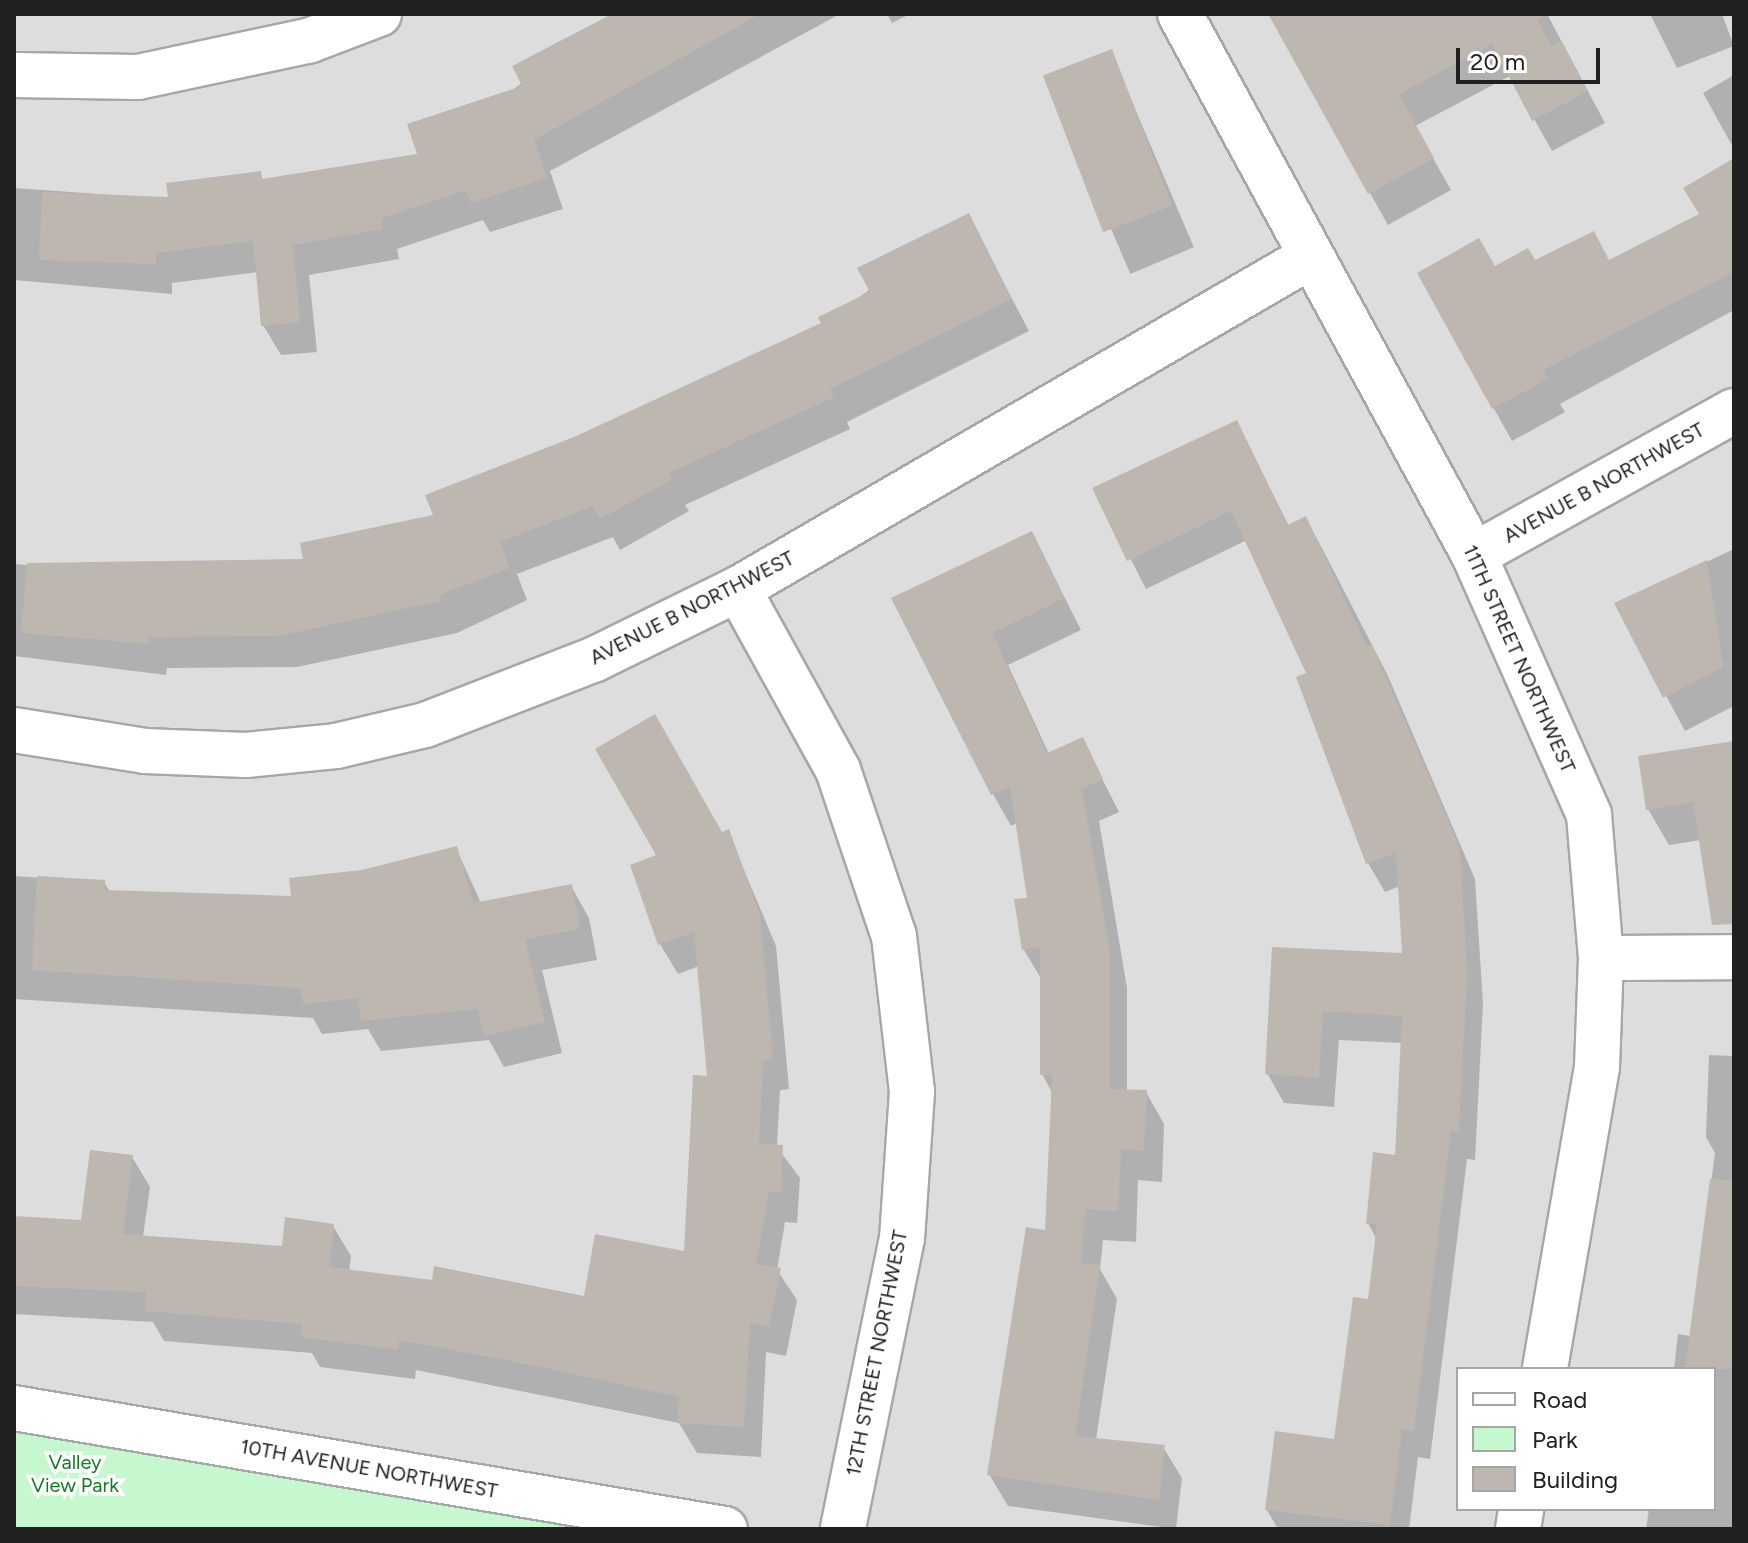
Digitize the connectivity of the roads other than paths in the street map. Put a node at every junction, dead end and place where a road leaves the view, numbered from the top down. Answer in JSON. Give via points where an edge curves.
{"nodes":[{"id":1,"x":379,"y":14,"type":"edge"},
{"id":2,"x":1180,"y":14,"type":"edge"},
{"id":3,"x":14,"y":75,"type":"edge"},
{"id":4,"x":1308,"y":258,"type":"junction"},
{"id":5,"x":1734,"y":411,"type":"edge"},
{"id":6,"x":1474,"y":555,"type":"junction"},
{"id":7,"x":738,"y":589,"type":"junction"},
{"id":8,"x":14,"y":730,"type":"edge"},
{"id":9,"x":1734,"y":957,"type":"edge"},
{"id":10,"x":1601,"y":958,"type":"junction"},
{"id":11,"x":1545,"y":1367,"type":"edge"},
{"id":12,"x":14,"y":1408,"type":"edge"},
{"id":13,"x":725,"y":1529,"type":"edge"},
{"id":14,"x":843,"y":1529,"type":"edge"}],
"edges":[{"from":1,"to":3,"type":"street","via":[[308,41],[138,77]]},
{"from":2,"to":4,"type":"street","name":"11TH STREET NORTHWEST"},
{"from":4,"to":6,"type":"street","name":"11TH STREET NORTHWEST"},
{"from":4,"to":7,"type":"street","name":"AVENUE B NORTHWEST"},
{"from":5,"to":6,"type":"street","name":"AVENUE B NORTHWEST"},
{"from":6,"to":10,"type":"street","name":"11TH STREET NORTHWEST","via":[[1589,815]]},
{"from":7,"to":8,"type":"street","name":"AVENUE B NORTHWEST","via":[[595,659],[425,725],[336,746],[246,755],[145,751]]},
{"from":7,"to":14,"type":"street","name":"12TH STREET NORTHWEST","via":[[838,770],[894,936],[907,1045],[912,1092],[902,1238]]},
{"from":9,"to":10,"type":"street"},
{"from":10,"to":11,"type":"street","name":"11TH STREET NORTHWEST","via":[[1597,1067]]},
{"from":12,"to":13,"type":"street","name":"10TH AVENUE NORTHWEST"}]}
